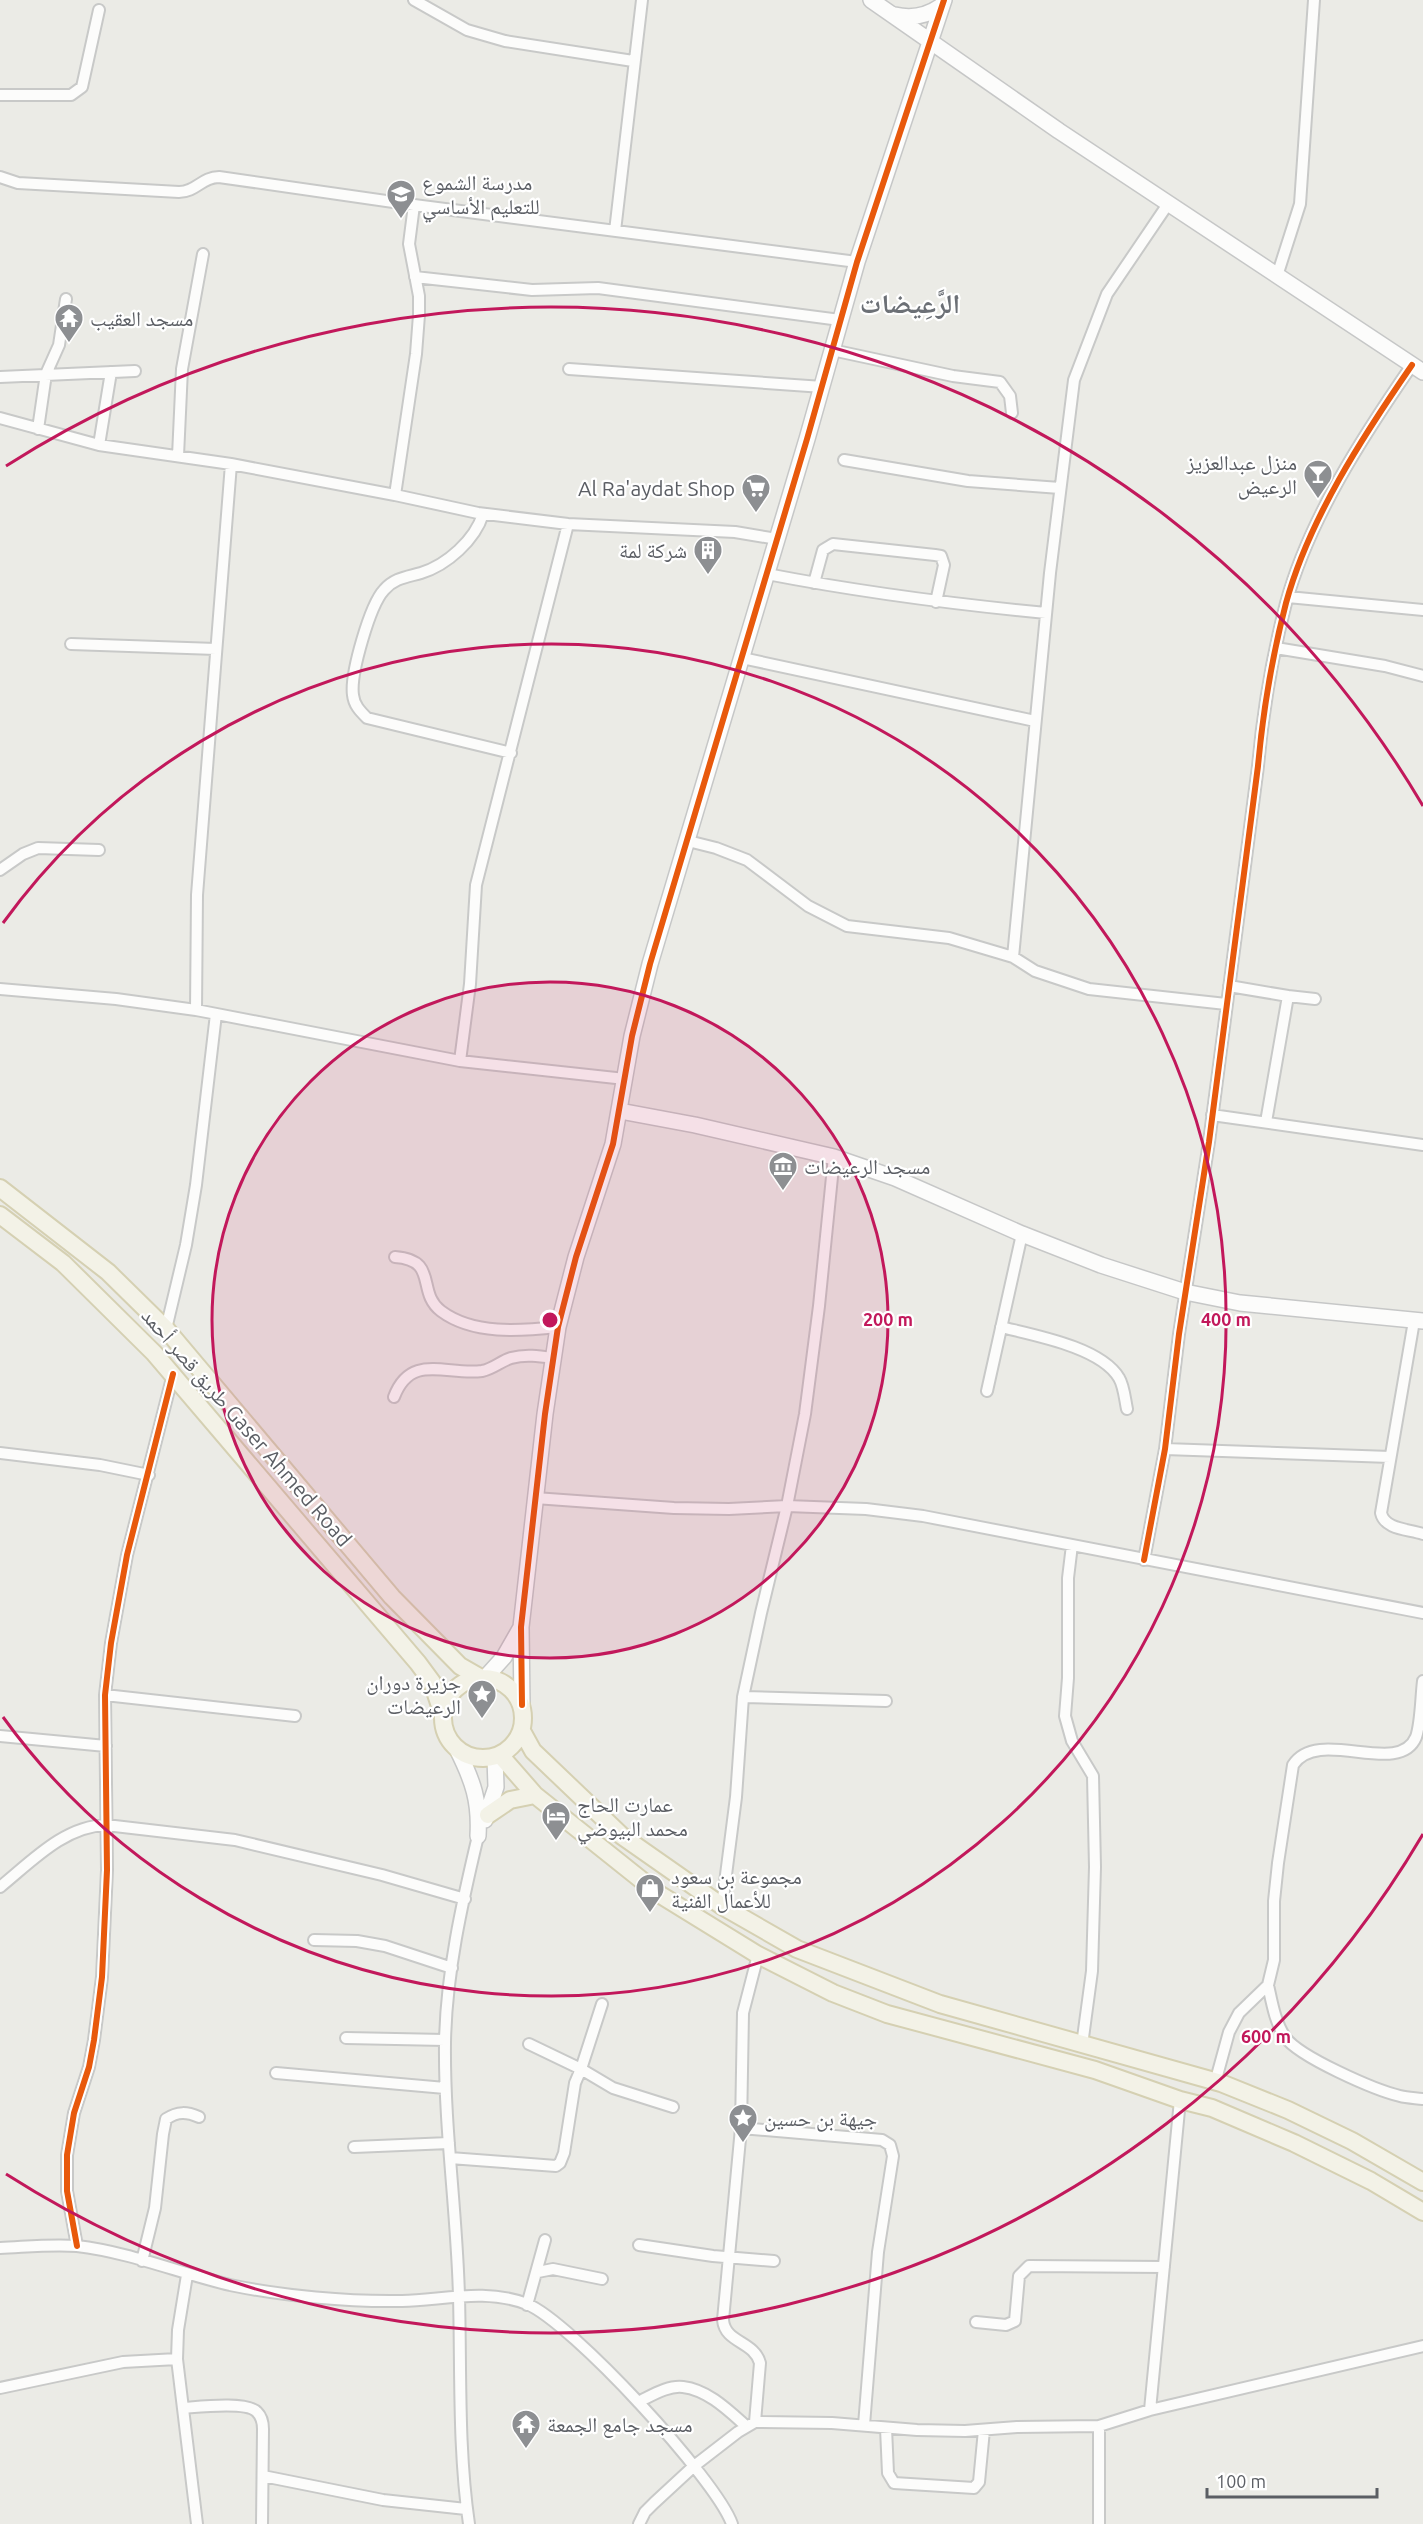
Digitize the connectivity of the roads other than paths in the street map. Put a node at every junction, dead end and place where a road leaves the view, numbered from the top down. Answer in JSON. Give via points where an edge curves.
{"nodes":[{"id":1,"x":414,"y":0,"type":"edge"},
{"id":2,"x":642,"y":0,"type":"edge"},
{"id":3,"x":871,"y":0,"type":"edge"},
{"id":4,"x":1314,"y":0,"type":"edge"},
{"id":5,"x":943,"y":3,"type":"edge"},
{"id":6,"x":99,"y":10,"type":"dead end"},
{"id":7,"x":894,"y":15,"type":"junction"},
{"id":8,"x":930,"y":43,"type":"junction"},
{"id":9,"x":633,"y":62,"type":"junction"},
{"id":10,"x":0,"y":95,"type":"edge"},
{"id":11,"x":0,"y":177,"type":"edge"},
{"id":12,"x":1168,"y":204,"type":"junction"},
{"id":13,"x":414,"y":205,"type":"junction"},
{"id":14,"x":615,"y":231,"type":"junction"},
{"id":15,"x":203,"y":254,"type":"dead end"},
{"id":16,"x":856,"y":262,"type":"junction"},
{"id":17,"x":1277,"y":276,"type":"junction"},
{"id":18,"x":415,"y":277,"type":"junction"},
{"id":19,"x":66,"y":299,"type":"dead end"},
{"id":20,"x":840,"y":320,"type":"junction"},
{"id":21,"x":832,"y":350,"type":"junction"},
{"id":22,"x":569,"y":369,"type":"dead end"},
{"id":23,"x":1418,"y":369,"type":"edge"},
{"id":24,"x":135,"y":371,"type":"dead end"},
{"id":25,"x":111,"y":372,"type":"junction"},
{"id":26,"x":46,"y":374,"type":"junction"},
{"id":27,"x":0,"y":377,"type":"edge"},
{"id":28,"x":823,"y":387,"type":"junction"},
{"id":29,"x":1012,"y":413,"type":"dead end"},
{"id":30,"x":0,"y":418,"type":"edge"},
{"id":31,"x":38,"y":429,"type":"junction"},
{"id":32,"x":99,"y":445,"type":"junction"},
{"id":33,"x":178,"y":456,"type":"junction"},
{"id":34,"x":844,"y":460,"type":"dead end"},
{"id":35,"x":231,"y":464,"type":"junction"},
{"id":36,"x":1059,"y":488,"type":"junction"},
{"id":37,"x":395,"y":495,"type":"junction"},
{"id":38,"x":483,"y":514,"type":"junction"},
{"id":39,"x":567,"y":524,"type":"junction"},
{"id":40,"x":777,"y":539,"type":"junction"},
{"id":41,"x":767,"y":574,"type":"junction"},
{"id":42,"x":814,"y":583,"type":"junction"},
{"id":43,"x":1288,"y":597,"type":"junction"},
{"id":44,"x":936,"y":602,"type":"junction"},
{"id":45,"x":1423,"y":610,"type":"edge"},
{"id":46,"x":1046,"y":613,"type":"junction"},
{"id":47,"x":71,"y":644,"type":"dead end"},
{"id":48,"x":1276,"y":648,"type":"junction"},
{"id":49,"x":216,"y":649,"type":"junction"},
{"id":50,"x":742,"y":658,"type":"junction"},
{"id":51,"x":1423,"y":676,"type":"edge"},
{"id":52,"x":1035,"y":721,"type":"junction"},
{"id":53,"x":511,"y":753,"type":"junction"},
{"id":54,"x":688,"y":841,"type":"junction"},
{"id":55,"x":99,"y":850,"type":"dead end"},
{"id":56,"x":0,"y":870,"type":"edge"},
{"id":57,"x":1013,"y":957,"type":"junction"},
{"id":58,"x":1229,"y":986,"type":"junction"},
{"id":59,"x":0,"y":989,"type":"edge"},
{"id":60,"x":1288,"y":996,"type":"junction"},
{"id":61,"x":1315,"y":999,"type":"dead end"},
{"id":62,"x":1226,"y":1004,"type":"junction"},
{"id":63,"x":196,"y":1010,"type":"junction"},
{"id":64,"x":216,"y":1014,"type":"junction"},
{"id":65,"x":460,"y":1061,"type":"junction"},
{"id":66,"x":625,"y":1079,"type":"junction"},
{"id":67,"x":620,"y":1111,"type":"junction"},
{"id":68,"x":1212,"y":1115,"type":"junction"},
{"id":69,"x":1266,"y":1122,"type":"junction"},
{"id":70,"x":1423,"y":1145,"type":"edge"},
{"id":71,"x":834,"y":1157,"type":"junction"},
{"id":72,"x":0,"y":1188,"type":"edge"},
{"id":73,"x":0,"y":1215,"type":"edge"},
{"id":74,"x":1022,"y":1234,"type":"junction"},
{"id":75,"x":395,"y":1257,"type":"dead end"},
{"id":76,"x":1185,"y":1292,"type":"junction"},
{"id":77,"x":1419,"y":1321,"type":"edge"},
{"id":78,"x":558,"y":1327,"type":"junction"},
{"id":79,"x":1001,"y":1327,"type":"junction"},
{"id":80,"x":166,"y":1329,"type":"junction"},
{"id":81,"x":553,"y":1358,"type":"junction"},
{"id":82,"x":173,"y":1374,"type":"junction"},
{"id":83,"x":987,"y":1391,"type":"dead end"},
{"id":84,"x":394,"y":1397,"type":"dead end"},
{"id":85,"x":1127,"y":1409,"type":"dead end"},
{"id":86,"x":1165,"y":1449,"type":"junction"},
{"id":87,"x":0,"y":1453,"type":"edge"},
{"id":88,"x":1390,"y":1457,"type":"junction"},
{"id":89,"x":149,"y":1475,"type":"junction"},
{"id":90,"x":535,"y":1498,"type":"junction"},
{"id":91,"x":787,"y":1506,"type":"junction"},
{"id":92,"x":1423,"y":1534,"type":"edge"},
{"id":93,"x":1072,"y":1545,"type":"junction"},
{"id":94,"x":1144,"y":1560,"type":"junction"},
{"id":95,"x":1423,"y":1613,"type":"edge"},
{"id":96,"x":521,"y":1627,"type":"junction"},
{"id":97,"x":483,"y":1678,"type":"junction"},
{"id":98,"x":1423,"y":1681,"type":"edge"},
{"id":99,"x":105,"y":1695,"type":"junction"},
{"id":100,"x":743,"y":1697,"type":"junction"},
{"id":101,"x":886,"y":1701,"type":"dead end"},
{"id":102,"x":522,"y":1705,"type":"junction"},
{"id":103,"x":443,"y":1715,"type":"junction"},
{"id":104,"x":295,"y":1716,"type":"dead end"},
{"id":105,"x":522,"y":1731,"type":"junction"},
{"id":106,"x":0,"y":1736,"type":"edge"},
{"id":107,"x":106,"y":1746,"type":"junction"},
{"id":108,"x":458,"y":1749,"type":"junction"},
{"id":109,"x":498,"y":1756,"type":"junction"},
{"id":110,"x":535,"y":1795,"type":"junction"},
{"id":111,"x":488,"y":1815,"type":"junction"},
{"id":112,"x":106,"y":1825,"type":"junction"},
{"id":113,"x":478,"y":1836,"type":"junction"},
{"id":114,"x":0,"y":1887,"type":"edge"},
{"id":115,"x":465,"y":1899,"type":"junction"},
{"id":116,"x":722,"y":1906,"type":"junction"},
{"id":117,"x":315,"y":1940,"type":"dead end"},
{"id":118,"x":758,"y":1955,"type":"junction"},
{"id":119,"x":452,"y":1968,"type":"junction"},
{"id":120,"x":1268,"y":1985,"type":"junction"},
{"id":121,"x":602,"y":2004,"type":"dead end"},
{"id":122,"x":345,"y":2038,"type":"dead end"},
{"id":123,"x":445,"y":2040,"type":"junction"},
{"id":124,"x":529,"y":2044,"type":"dead end"},
{"id":125,"x":1082,"y":2045,"type":"junction"},
{"id":126,"x":581,"y":2069,"type":"junction"},
{"id":127,"x":276,"y":2073,"type":"dead end"},
{"id":128,"x":1215,"y":2083,"type":"junction"},
{"id":129,"x":445,"y":2088,"type":"junction"},
{"id":130,"x":1423,"y":2099,"type":"edge"},
{"id":131,"x":1180,"y":2100,"type":"junction"},
{"id":132,"x":673,"y":2107,"type":"dead end"},
{"id":133,"x":199,"y":2117,"type":"dead end"},
{"id":134,"x":741,"y":2128,"type":"junction"},
{"id":135,"x":449,"y":2143,"type":"junction"},
{"id":136,"x":354,"y":2147,"type":"dead end"},
{"id":137,"x":450,"y":2158,"type":"junction"},
{"id":138,"x":1423,"y":2182,"type":"edge"},
{"id":139,"x":1423,"y":2212,"type":"edge"},
{"id":140,"x":545,"y":2240,"type":"dead end"},
{"id":141,"x":639,"y":2245,"type":"dead end"},
{"id":142,"x":77,"y":2246,"type":"junction"},
{"id":143,"x":0,"y":2248,"type":"edge"},
{"id":144,"x":729,"y":2256,"type":"junction"},
{"id":145,"x":142,"y":2261,"type":"junction"},
{"id":146,"x":774,"y":2261,"type":"dead end"},
{"id":147,"x":1164,"y":2267,"type":"junction"},
{"id":148,"x":538,"y":2272,"type":"junction"},
{"id":149,"x":187,"y":2275,"type":"junction"},
{"id":150,"x":602,"y":2279,"type":"dead end"},
{"id":151,"x":459,"y":2295,"type":"junction"},
{"id":152,"x":528,"y":2305,"type":"junction"},
{"id":153,"x":976,"y":2322,"type":"dead end"},
{"id":154,"x":1423,"y":2346,"type":"edge"},
{"id":155,"x":177,"y":2359,"type":"junction"},
{"id":156,"x":0,"y":2388,"type":"edge"},
{"id":157,"x":638,"y":2402,"type":"junction"},
{"id":158,"x":183,"y":2408,"type":"junction"},
{"id":159,"x":1150,"y":2410,"type":"junction"},
{"id":160,"x":750,"y":2424,"type":"junction"},
{"id":161,"x":864,"y":2425,"type":"junction"},
{"id":162,"x":1099,"y":2426,"type":"junction"},
{"id":163,"x":886,"y":2428,"type":"junction"},
{"id":164,"x":984,"y":2430,"type":"junction"},
{"id":165,"x":694,"y":2466,"type":"junction"},
{"id":166,"x":263,"y":2476,"type":"junction"},
{"id":167,"x":466,"y":2509,"type":"junction"},
{"id":168,"x":197,"y":2524,"type":"edge"},
{"id":169,"x":262,"y":2524,"type":"edge"},
{"id":170,"x":469,"y":2524,"type":"edge"},
{"id":171,"x":639,"y":2524,"type":"edge"},
{"id":172,"x":732,"y":2524,"type":"edge"},
{"id":173,"x":1099,"y":2524,"type":"edge"}],
"edges":[{"from":1,"to":9,"type":"street","via":[[467,30],[505,41]]},
{"from":2,"to":9,"type":"street"},
{"from":3,"to":7,"type":"street"},
{"from":4,"to":17,"type":"street","via":[[1300,204]]},
{"from":5,"to":7,"type":"street","via":[[919,16]]},
{"from":5,"to":8,"type":"street"},
{"from":6,"to":10,"type":"street","via":[[82,87],[70,95]]},
{"from":7,"to":8,"type":"street"},
{"from":8,"to":12,"type":"street"},
{"from":8,"to":16,"type":"street"},
{"from":9,"to":14,"type":"street"},
{"from":11,"to":13,"type":"street","via":[[18,183],[179,192],[194,188],[209,177],[219,177]]},
{"from":12,"to":17,"type":"street"},
{"from":12,"to":36,"type":"street","via":[[1107,294],[1074,380]]},
{"from":13,"to":14,"type":"street"},
{"from":13,"to":18,"type":"street","via":[[409,244]]},
{"from":14,"to":16,"type":"street"},
{"from":15,"to":33,"type":"street","via":[[182,369]]},
{"from":16,"to":20,"type":"street"},
{"from":17,"to":23,"type":"street"},
{"from":18,"to":20,"type":"street","via":[[532,290],[598,288]]},
{"from":18,"to":37,"type":"street","via":[[419,296],[416,354]]},
{"from":19,"to":26,"type":"street","via":[[59,345]]},
{"from":20,"to":21,"type":"street"},
{"from":21,"to":28,"type":"street"},
{"from":21,"to":29,"type":"street","via":[[1000,382],[1010,396]]},
{"from":22,"to":28,"type":"street"},
{"from":23,"to":43,"type":"street","via":[[1375,418],[1347,465]]},
{"from":24,"to":25,"type":"street"},
{"from":25,"to":26,"type":"street"},
{"from":25,"to":32,"type":"street"},
{"from":26,"to":27,"type":"street"},
{"from":26,"to":31,"type":"street"},
{"from":28,"to":40,"type":"street"},
{"from":30,"to":31,"type":"street"},
{"from":31,"to":32,"type":"street"},
{"from":32,"to":33,"type":"street"},
{"from":33,"to":35,"type":"street"},
{"from":34,"to":36,"type":"street","via":[[968,481]]},
{"from":35,"to":37,"type":"street"},
{"from":35,"to":49,"type":"street"},
{"from":36,"to":46,"type":"street"},
{"from":37,"to":38,"type":"street"},
{"from":38,"to":39,"type":"street"},
{"from":38,"to":53,"type":"street","via":[[472,536],[454,553],[431,569],[395,580],[373,605],[353,676],[353,694],[359,710],[368,718]]},
{"from":39,"to":40,"type":"street","via":[[735,532]]},
{"from":39,"to":53,"type":"street"},
{"from":40,"to":41,"type":"street"},
{"from":41,"to":42,"type":"street"},
{"from":41,"to":50,"type":"street"},
{"from":42,"to":44,"type":"street"},
{"from":42,"to":44,"type":"street","via":[[824,550],[833,544],[935,555],[940,556],[944,565]]},
{"from":43,"to":45,"type":"street"},
{"from":43,"to":48,"type":"street"},
{"from":44,"to":46,"type":"street"},
{"from":46,"to":52,"type":"street"},
{"from":47,"to":49,"type":"street"},
{"from":48,"to":51,"type":"street"},
{"from":48,"to":58,"type":"street","via":[[1263,717]]},
{"from":49,"to":63,"type":"street","via":[[197,895]]},
{"from":50,"to":52,"type":"street"},
{"from":50,"to":54,"type":"street"},
{"from":52,"to":57,"type":"street"},
{"from":53,"to":65,"type":"street","via":[[476,885]]},
{"from":54,"to":57,"type":"street","via":[[747,860],[808,906],[847,926],[950,938]]},
{"from":54,"to":66,"type":"street","via":[[650,964]]},
{"from":55,"to":56,"type":"street","via":[[38,848]]},
{"from":57,"to":62,"type":"street","via":[[1035,971],[1089,989]]},
{"from":58,"to":60,"type":"street"},
{"from":58,"to":62,"type":"street"},
{"from":59,"to":63,"type":"street"},
{"from":60,"to":61,"type":"street"},
{"from":60,"to":69,"type":"street"},
{"from":62,"to":68,"type":"street"},
{"from":63,"to":64,"type":"street"},
{"from":64,"to":65,"type":"street"},
{"from":64,"to":80,"type":"street","via":[[196,1185]]},
{"from":65,"to":66,"type":"street"},
{"from":66,"to":67,"type":"street"},
{"from":67,"to":71,"type":"street"},
{"from":67,"to":78,"type":"street"},
{"from":68,"to":69,"type":"street"},
{"from":68,"to":76,"type":"street"},
{"from":69,"to":70,"type":"street"},
{"from":71,"to":74,"type":"street","via":[[895,1178]]},
{"from":71,"to":91,"type":"street","via":[[811,1372]]},
{"from":72,"to":80,"type":"main road","name":"طريق قصر أحمد Gaser Ahmed Road","via":[[108,1272]]},
{"from":73,"to":82,"type":"main road","name":"طريق قصر أحمد Gaser Ahmed Road","via":[[63,1263]]},
{"from":74,"to":76,"type":"street"},
{"from":74,"to":79,"type":"street"},
{"from":75,"to":78,"type":"street","via":[[417,1263],[425,1271],[432,1302],[462,1322],[506,1330]]},
{"from":76,"to":77,"type":"street","via":[[1240,1303]]},
{"from":76,"to":86,"type":"street"},
{"from":77,"to":88,"type":"street"},
{"from":78,"to":81,"type":"street"},
{"from":79,"to":83,"type":"street"},
{"from":79,"to":85,"type":"street","via":[[1077,1347],[1103,1363],[1119,1377]]},
{"from":80,"to":97,"type":"main road","name":"طريق قصر أحمد Gaser Ahmed Road","via":[[392,1597],[455,1662]]},
{"from":81,"to":84,"type":"street","via":[[511,1358],[480,1371],[416,1371],[399,1384]]},
{"from":81,"to":90,"type":"street"},
{"from":82,"to":89,"type":"street"},
{"from":82,"to":103,"type":"main road","name":"طريق قصر أحمد Gaser Ahmed Road","via":[[418,1663],[432,1682]]},
{"from":86,"to":88,"type":"street"},
{"from":86,"to":94,"type":"street"},
{"from":87,"to":89,"type":"street"},
{"from":88,"to":92,"type":"street","via":[[1383,1520]]},
{"from":89,"to":99,"type":"street","via":[[116,1608]]},
{"from":90,"to":91,"type":"street","via":[[674,1508]]},
{"from":90,"to":96,"type":"street"},
{"from":91,"to":93,"type":"street","via":[[923,1516]]},
{"from":91,"to":100,"type":"street"},
{"from":93,"to":94,"type":"street"},
{"from":93,"to":125,"type":"street","via":[[1065,1716],[1072,1741],[1093,1776],[1095,1867],[1092,1971]]},
{"from":94,"to":95,"type":"street"},
{"from":96,"to":97,"type":"street","via":[[504,1657]]},
{"from":96,"to":102,"type":"street"},
{"from":97,"to":102,"type":"main road","via":[[503,1683]]},
{"from":97,"to":103,"type":"main road","via":[[467,1681],[455,1689]]},
{"from":98,"to":120,"type":"street","via":[[1416,1736],[1410,1746],[1387,1753],[1318,1750],[1303,1753],[1293,1765],[1278,1863],[1274,1960]]},
{"from":99,"to":104,"type":"street"},
{"from":99,"to":107,"type":"street"},
{"from":100,"to":101,"type":"street"},
{"from":100,"to":116,"type":"street","via":[[736,1797]]},
{"from":102,"to":105,"type":"main road"},
{"from":103,"to":108,"type":"main road","via":[[446,1734]]},
{"from":105,"to":109,"type":"main road","via":[[513,1745]]},
{"from":105,"to":116,"type":"main road","via":[[533,1751],[622,1836]]},
{"from":106,"to":107,"type":"street"},
{"from":107,"to":112,"type":"street"},
{"from":108,"to":109,"type":"main road","via":[[482,1759]]},
{"from":108,"to":113,"type":"street","via":[[476,1793]]},
{"from":109,"to":110,"type":"main road"},
{"from":109,"to":111,"type":"street","via":[[496,1787]]},
{"from":110,"to":111,"type":"main road","via":[[510,1800]]},
{"from":110,"to":118,"type":"main road","via":[[659,1894]]},
{"from":111,"to":113,"type":"street"},
{"from":112,"to":114,"type":"street","via":[[86,1827],[62,1838]]},
{"from":112,"to":115,"type":"street","via":[[236,1840]]},
{"from":112,"to":142,"type":"street","via":[[106,1916],[94,2040],[67,2155],[67,2191]]},
{"from":113,"to":115,"type":"street"},
{"from":115,"to":119,"type":"street"},
{"from":116,"to":125,"type":"main road","via":[[797,1949],[853,1972],[940,2004]]},
{"from":117,"to":119,"type":"street","via":[[385,1946]]},
{"from":118,"to":131,"type":"main road","via":[[833,1993],[887,2014],[1095,2070]]},
{"from":118,"to":134,"type":"street","via":[[743,2013]]},
{"from":119,"to":123,"type":"street"},
{"from":120,"to":128,"type":"street","via":[[1239,2013],[1222,2052]]},
{"from":120,"to":130,"type":"street","via":[[1278,2023],[1296,2049],[1400,2096]]},
{"from":121,"to":126,"type":"street"},
{"from":122,"to":123,"type":"street"},
{"from":123,"to":129,"type":"street"},
{"from":124,"to":126,"type":"street"},
{"from":125,"to":128,"type":"main road"},
{"from":126,"to":132,"type":"street","via":[[613,2088]]},
{"from":126,"to":137,"type":"street","via":[[564,2153],[556,2166]]},
{"from":127,"to":129,"type":"street"},
{"from":128,"to":138,"type":"main road","via":[[1298,2115]]},
{"from":129,"to":135,"type":"street"},
{"from":131,"to":139,"type":"main road","via":[[1212,2108],[1294,2143]]},
{"from":131,"to":147,"type":"street"},
{"from":133,"to":145,"type":"street","via":[[188,2112],[166,2118],[155,2208]]},
{"from":134,"to":144,"type":"street"},
{"from":134,"to":161,"type":"street","via":[[882,2140],[890,2145],[893,2156],[878,2252]]},
{"from":135,"to":136,"type":"street"},
{"from":135,"to":137,"type":"street"},
{"from":137,"to":151,"type":"street"},
{"from":140,"to":148,"type":"street"},
{"from":141,"to":144,"type":"street"},
{"from":142,"to":143,"type":"street"},
{"from":142,"to":145,"type":"street"},
{"from":144,"to":146,"type":"street"},
{"from":144,"to":160,"type":"street","via":[[724,2329],[752,2349],[760,2363]]},
{"from":145,"to":149,"type":"street"},
{"from":147,"to":153,"type":"street","via":[[1029,2266],[1019,2276],[1015,2320],[1006,2325]]},
{"from":147,"to":159,"type":"street"},
{"from":148,"to":150,"type":"street","via":[[553,2270]]},
{"from":148,"to":152,"type":"street"},
{"from":149,"to":151,"type":"street","via":[[269,2291],[348,2299],[400,2301]]},
{"from":149,"to":155,"type":"street"},
{"from":151,"to":152,"type":"street","via":[[502,2297]]},
{"from":151,"to":167,"type":"street"},
{"from":152,"to":157,"type":"street","via":[[554,2322]]},
{"from":154,"to":159,"type":"street"},
{"from":155,"to":156,"type":"street","via":[[123,2362]]},
{"from":155,"to":158,"type":"street"},
{"from":157,"to":160,"type":"street","via":[[681,2386],[708,2395]]},
{"from":157,"to":165,"type":"street"},
{"from":158,"to":166,"type":"street","via":[[246,2407],[256,2411],[263,2429]]},
{"from":158,"to":168,"type":"street"},
{"from":159,"to":162,"type":"street"},
{"from":160,"to":161,"type":"street"},
{"from":160,"to":165,"type":"street"},
{"from":161,"to":163,"type":"street"},
{"from":162,"to":164,"type":"street"},
{"from":162,"to":173,"type":"street"},
{"from":163,"to":164,"type":"street"},
{"from":163,"to":164,"type":"street","via":[[888,2473],[894,2483],[974,2488],[980,2482]]},
{"from":165,"to":171,"type":"street","via":[[645,2512]]},
{"from":165,"to":172,"type":"street"},
{"from":166,"to":167,"type":"street","via":[[383,2500]]},
{"from":166,"to":169,"type":"street"},
{"from":167,"to":170,"type":"street"}]}
